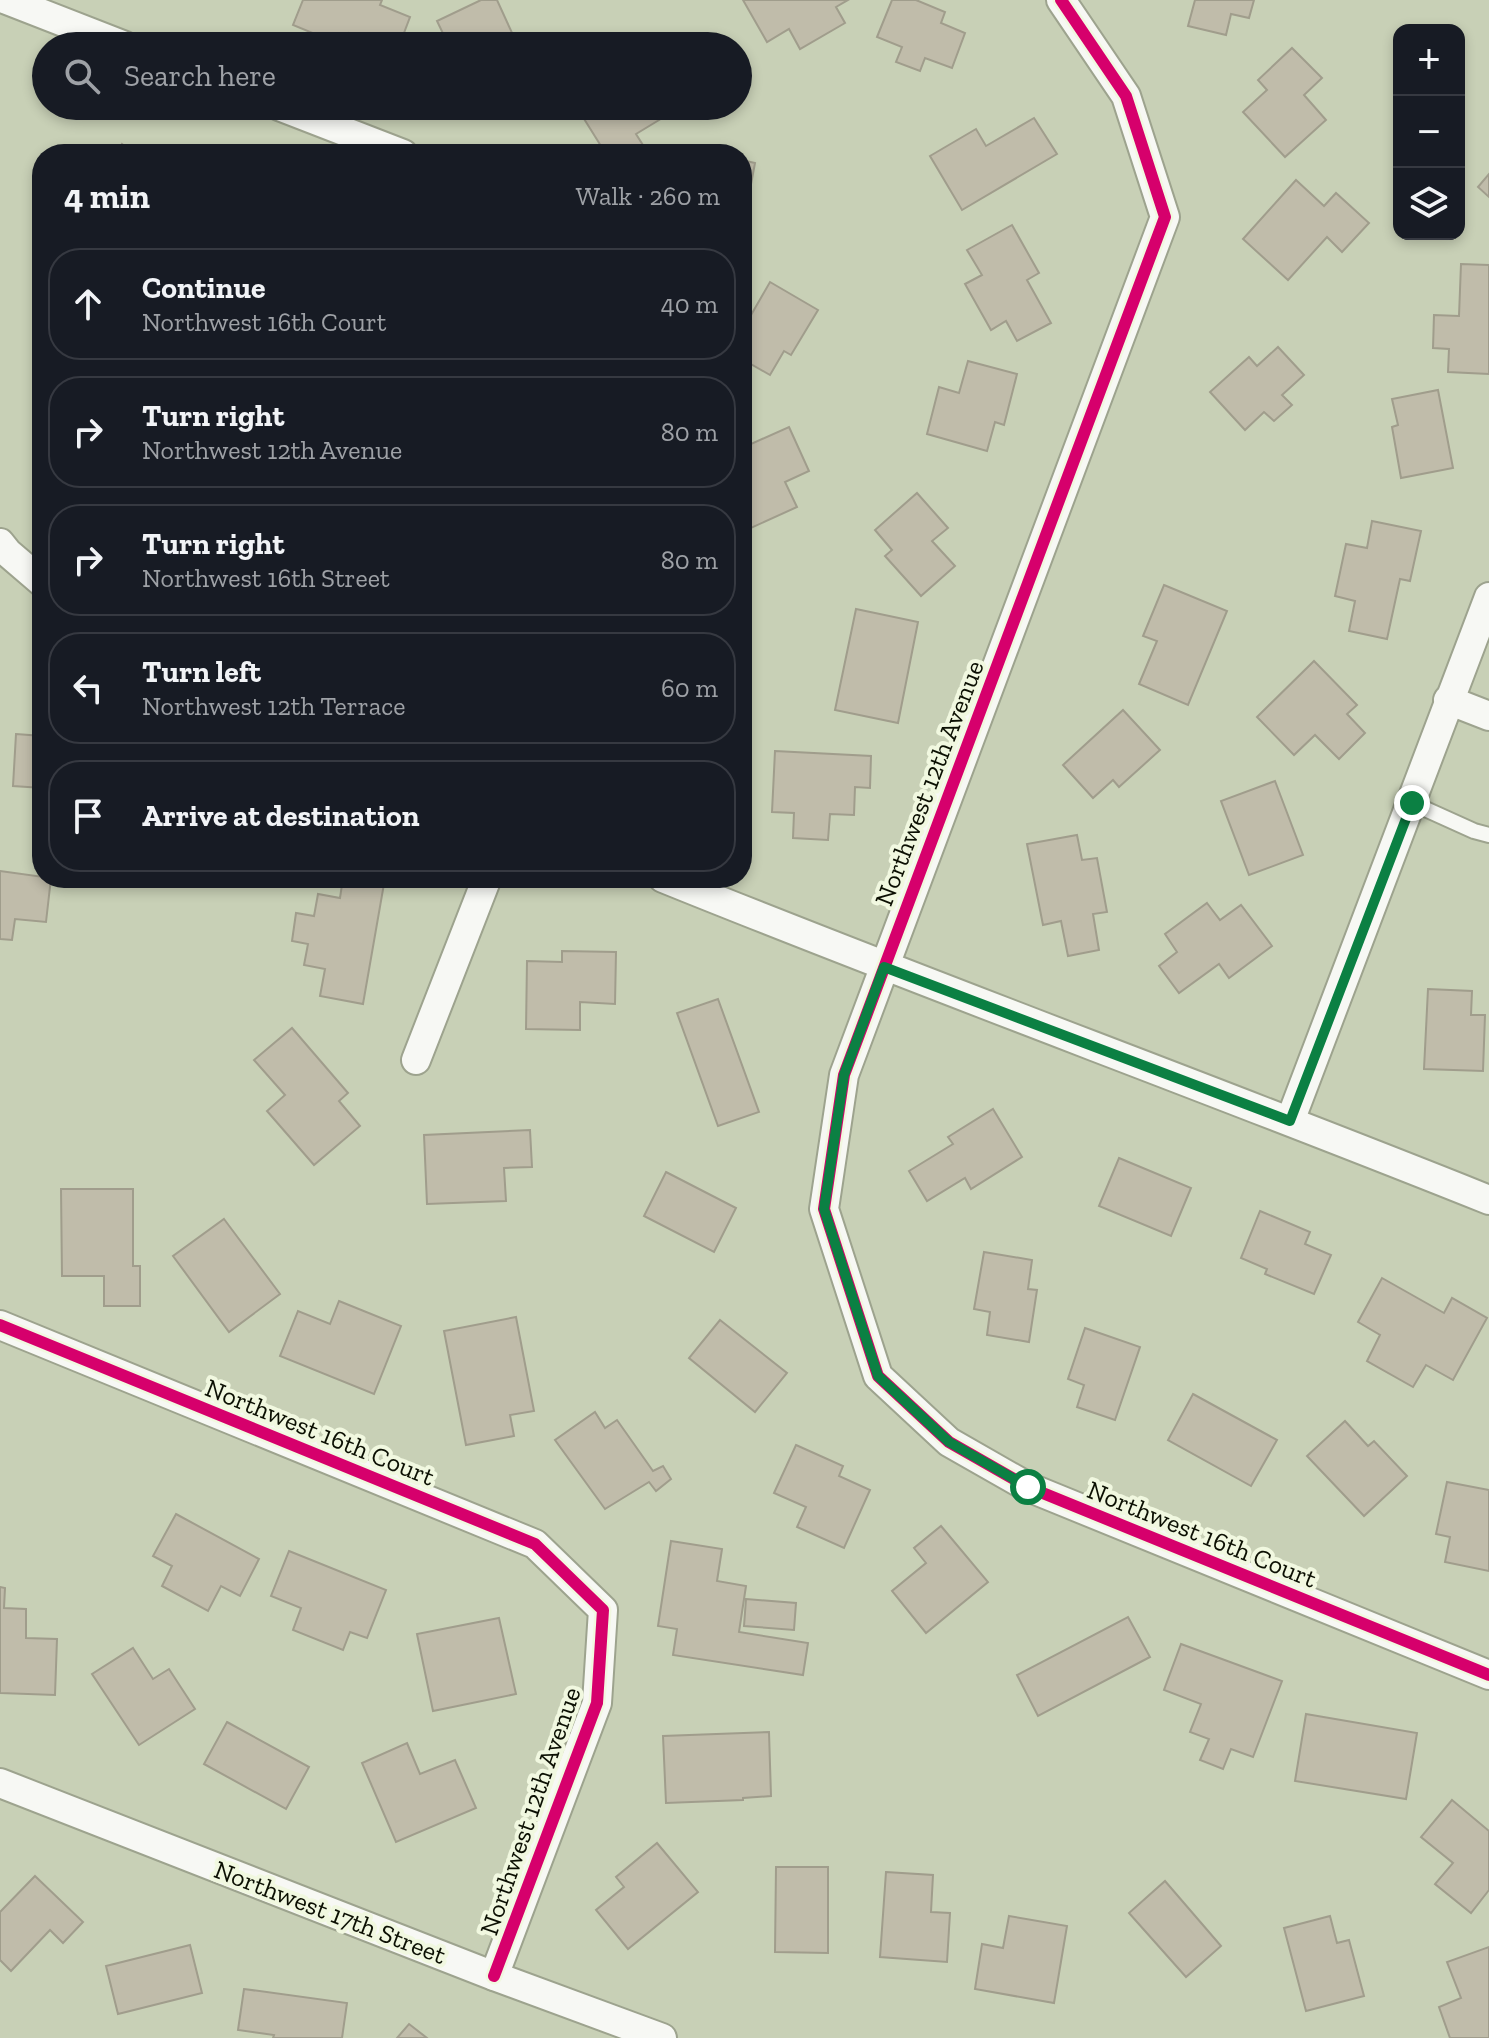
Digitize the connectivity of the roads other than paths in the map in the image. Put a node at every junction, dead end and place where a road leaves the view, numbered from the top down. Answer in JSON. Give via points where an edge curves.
{"nodes":[{"id":1,"x":7,"y":0,"type":"edge"},
{"id":2,"x":1061,"y":0,"type":"edge"},
{"id":3,"x":89,"y":32,"type":"edge"},
{"id":4,"x":315,"y":120,"type":"edge"},
{"id":5,"x":377,"y":144,"type":"edge"},
{"id":6,"x":3,"y":557,"type":"edge"},
{"id":7,"x":32,"y":576,"type":"edge"},
{"id":8,"x":1489,"y":597,"type":"edge"},
{"id":9,"x":1448,"y":700,"type":"junction"},
{"id":10,"x":1489,"y":716,"type":"edge"},
{"id":11,"x":1412,"y":803,"type":"junction"},
{"id":12,"x":1489,"y":835,"type":"edge"},
{"id":13,"x":483,"y":888,"type":"edge"},
{"id":14,"x":688,"y":888,"type":"edge"},
{"id":15,"x":884,"y":967,"type":"junction"},
{"id":16,"x":416,"y":1060,"type":"dead end"},
{"id":17,"x":1290,"y":1121,"type":"junction"},
{"id":18,"x":1489,"y":1200,"type":"edge"},
{"id":19,"x":0,"y":1325,"type":"edge"},
{"id":20,"x":878,"y":1376,"type":"joint"},
{"id":21,"x":603,"y":1610,"type":"joint"},
{"id":22,"x":1489,"y":1675,"type":"edge"},
{"id":23,"x":0,"y":1783,"type":"edge"},
{"id":24,"x":494,"y":1976,"type":"junction"},
{"id":25,"x":662,"y":2038,"type":"edge"}],
"edges":[{"from":1,"to":3,"type":"street"},
{"from":2,"to":15,"type":"street","name":"Northwest 12th Avenue","via":[[1126,96],[1165,217]]},
{"from":4,"to":5,"type":"street"},
{"from":6,"to":7,"type":"street"},
{"from":8,"to":9,"type":"street"},
{"from":9,"to":10,"type":"street"},
{"from":9,"to":11,"type":"street"},
{"from":11,"to":12,"type":"lane"},
{"from":11,"to":17,"type":"street"},
{"from":13,"to":16,"type":"street"},
{"from":14,"to":15,"type":"street"},
{"from":15,"to":17,"type":"street"},
{"from":15,"to":20,"type":"street","name":"Northwest 12th Avenue","via":[[844,1075],[824,1209]]},
{"from":17,"to":18,"type":"street"},
{"from":19,"to":21,"type":"street","name":"Northwest 16th Court","via":[[535,1544]]},
{"from":20,"to":22,"type":"street","name":"Northwest 16th Court","via":[[949,1442],[1028,1487]]},
{"from":21,"to":24,"type":"street","name":"Northwest 12th Avenue","via":[[597,1703]]},
{"from":23,"to":24,"type":"street","name":"Northwest 17th Street"},
{"from":24,"to":25,"type":"street","name":"Northwest 17th Street"}]}
